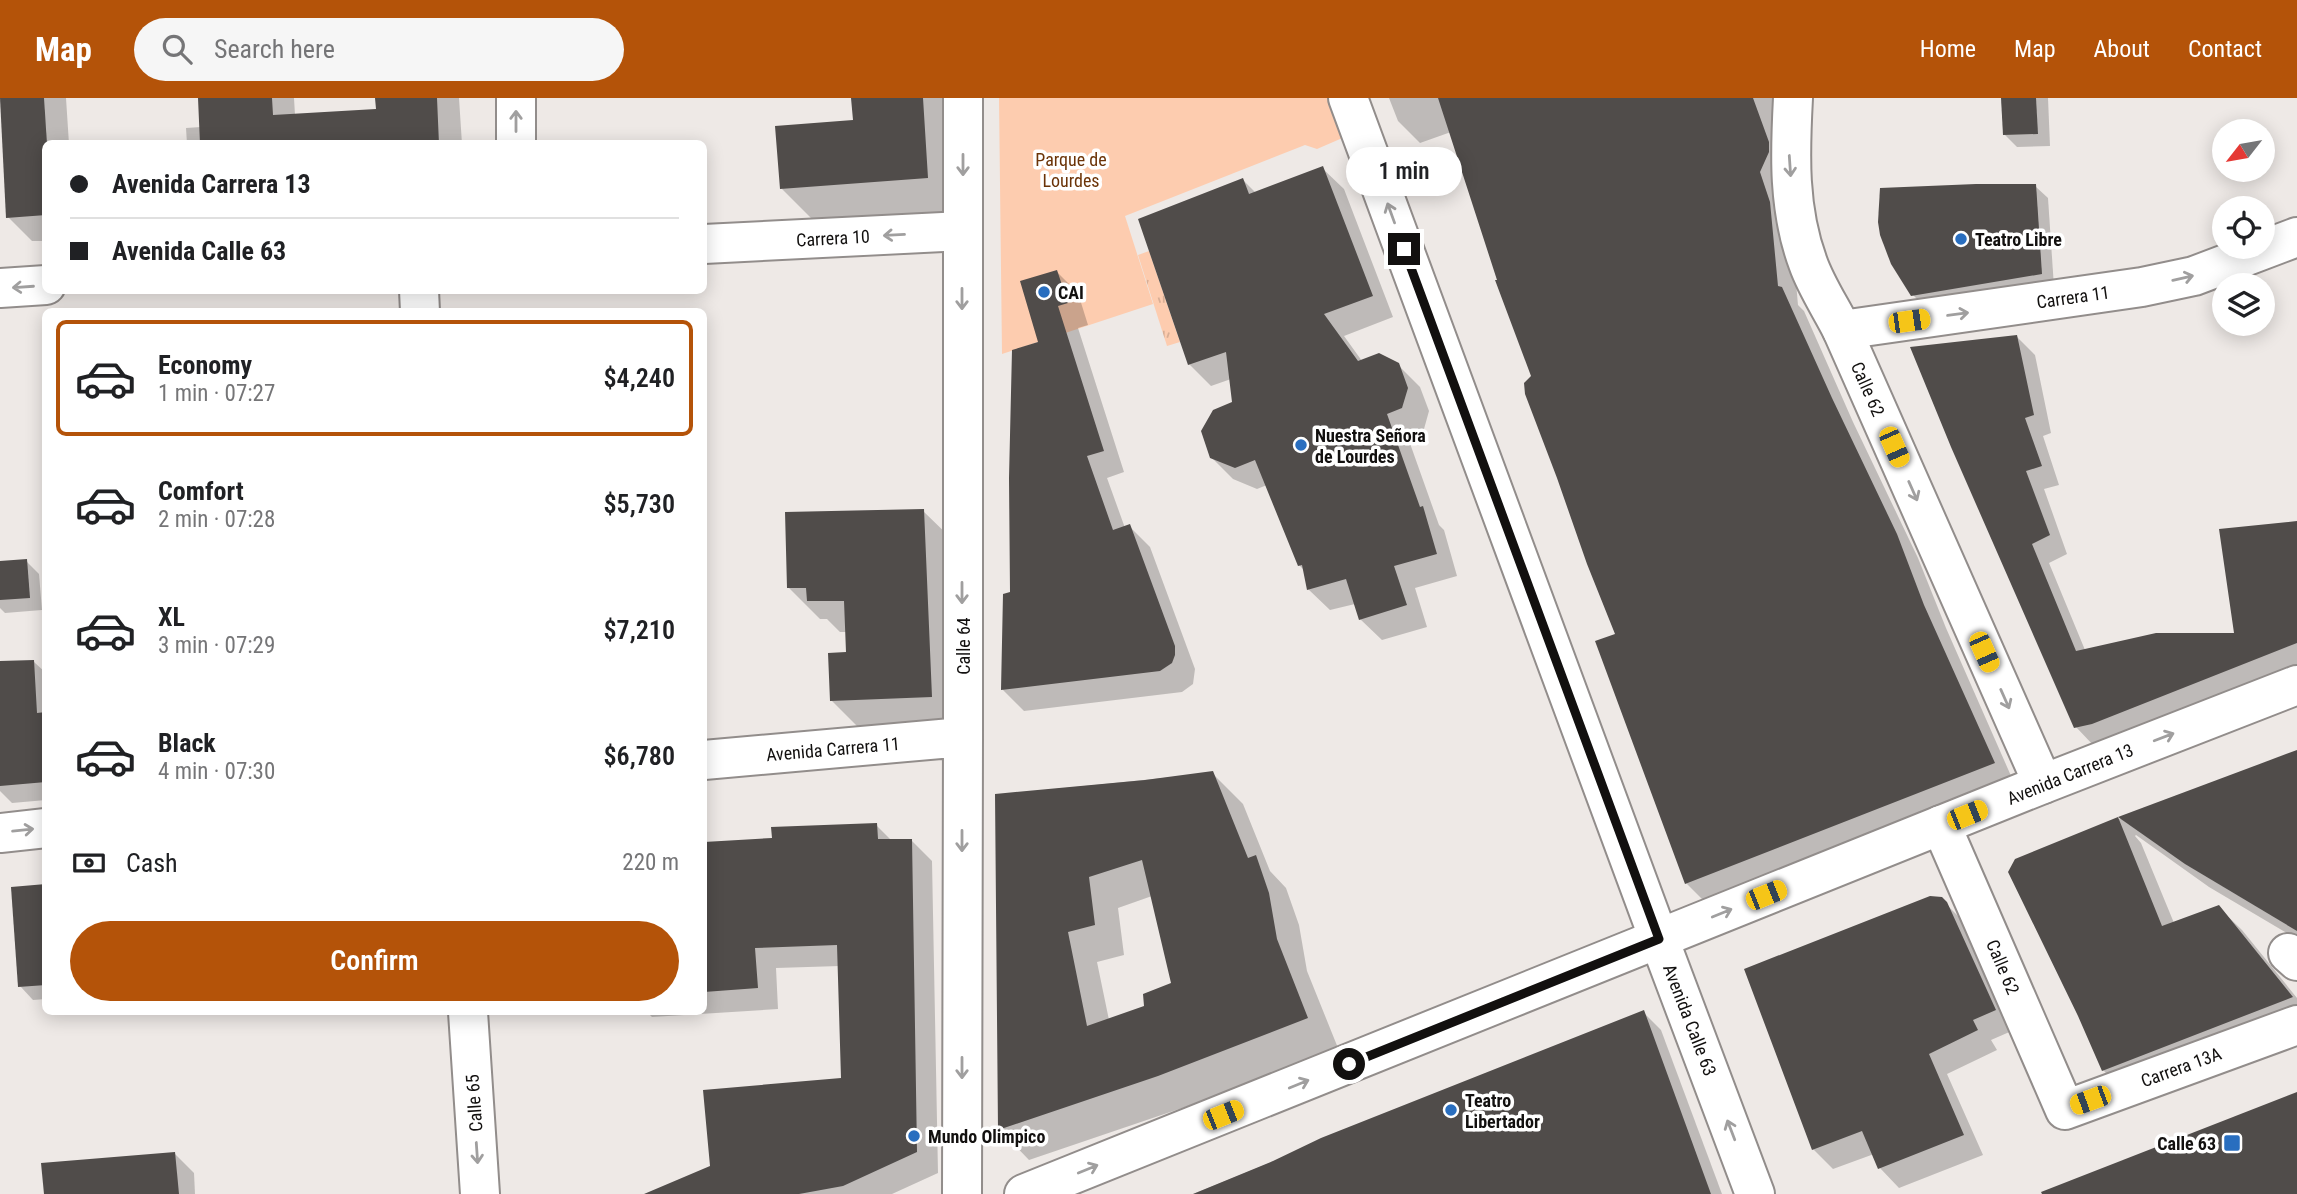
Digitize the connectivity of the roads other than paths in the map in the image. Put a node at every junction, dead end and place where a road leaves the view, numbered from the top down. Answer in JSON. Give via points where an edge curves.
{"nodes":[{"id":1,"x":516,"y":98,"type":"edge"},
{"id":2,"x":963,"y":98,"type":"edge"},
{"id":3,"x":1348,"y":98,"type":"edge"},
{"id":4,"x":1793,"y":98,"type":"edge"},
{"id":5,"x":516,"y":140,"type":"edge"},
{"id":6,"x":962,"y":231,"type":"junction"},
{"id":7,"x":2297,"y":237,"type":"edge"},
{"id":8,"x":707,"y":244,"type":"edge"},
{"id":9,"x":42,"y":285,"type":"edge"},
{"id":10,"x":0,"y":288,"type":"edge"},
{"id":11,"x":1842,"y":330,"type":"junction"},
{"id":12,"x":2297,"y":685,"type":"edge"},
{"id":13,"x":962,"y":737,"type":"junction"},
{"id":14,"x":707,"y":760,"type":"edge"},
{"id":15,"x":2043,"y":784,"type":"junction"},
{"id":16,"x":1941,"y":825,"type":"junction"},
{"id":17,"x":42,"y":828,"type":"edge"},
{"id":18,"x":0,"y":833,"type":"edge"},
{"id":19,"x":1659,"y":939,"type":"junction"},
{"id":20,"x":468,"y":1015,"type":"edge"},
{"id":21,"x":2297,"y":1025,"type":"edge"},
{"id":22,"x":2064,"y":1110,"type":"joint"},
{"id":23,"x":480,"y":1194,"type":"edge"},
{"id":24,"x":962,"y":1194,"type":"edge"},
{"id":25,"x":1024,"y":1194,"type":"edge"},
{"id":26,"x":1755,"y":1194,"type":"edge"}],
"edges":[{"from":5,"to":1,"type":"street","one_way":true},
{"from":2,"to":6,"type":"street","name":"Calle 64","one_way":true},
{"from":19,"to":3,"type":"street","name":"Avenida Calle 63","one_way":true},
{"from":4,"to":11,"type":"street","name":"Calle 62","one_way":true,"via":[[1789,159],[1795,218],[1808,264]]},
{"from":6,"to":8,"type":"street","name":"Carrera 10","one_way":true},
{"from":6,"to":13,"type":"street","name":"Calle 64","one_way":true},
{"from":11,"to":7,"type":"street","name":"Carrera 11","one_way":true,"via":[[2142,288],[2194,276]]},
{"from":9,"to":10,"type":"street","one_way":true},
{"from":11,"to":15,"type":"street","name":"Calle 62","one_way":true},
{"from":15,"to":12,"type":"street","name":"Avenida Carrera 13","one_way":true},
{"from":13,"to":14,"type":"street","name":"Avenida Carrera 11"},
{"from":13,"to":24,"type":"street","name":"Calle 64","one_way":true},
{"from":15,"to":16,"type":"street","name":"Avenida Carrera 13"},
{"from":19,"to":16,"type":"street","name":"Avenida Carrera 13","one_way":true},
{"from":16,"to":22,"type":"street","name":"Calle 62"},
{"from":18,"to":17,"type":"street","one_way":true},
{"from":25,"to":19,"type":"street","name":"Avenida Carrera 13","one_way":true},
{"from":26,"to":19,"type":"street","name":"Avenida Calle 63","one_way":true},
{"from":20,"to":23,"type":"street","name":"Calle 65","one_way":true},
{"from":21,"to":22,"type":"street","name":"Carrera 13A"}]}
